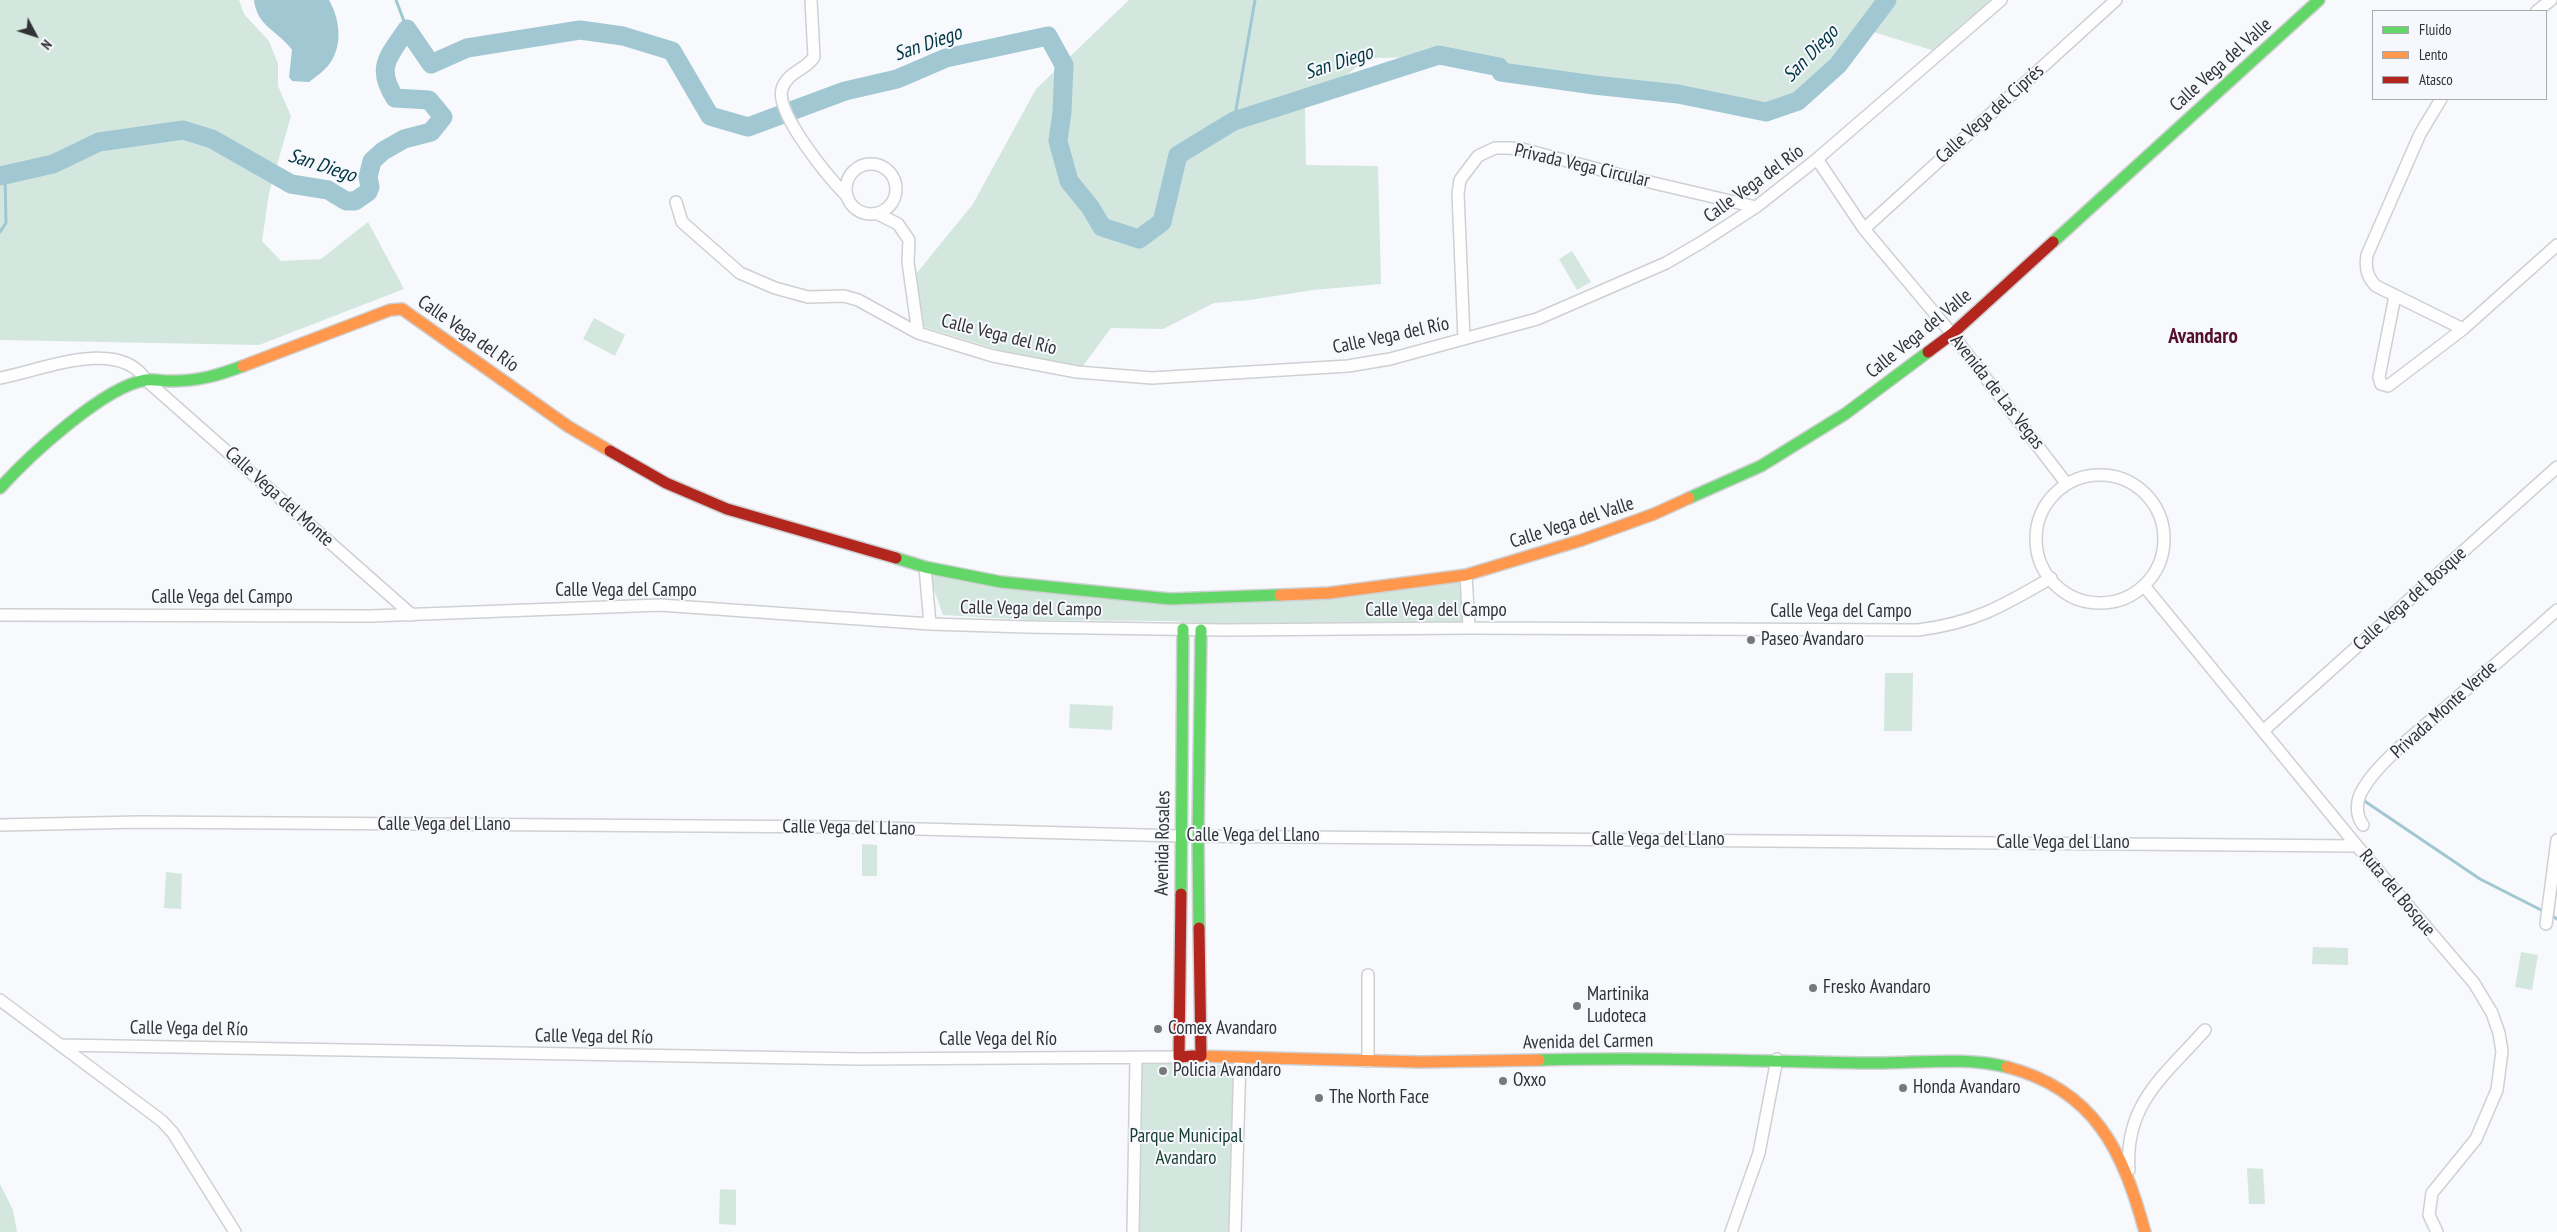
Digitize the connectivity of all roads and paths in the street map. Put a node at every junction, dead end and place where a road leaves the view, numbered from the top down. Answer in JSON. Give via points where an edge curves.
{"nodes":[{"id":1,"x":811,"y":0,"type":"edge"},
{"id":2,"x":2001,"y":0,"type":"edge"},
{"id":3,"x":2116,"y":0,"type":"edge"},
{"id":4,"x":2318,"y":0,"type":"edge"},
{"id":5,"x":2551,"y":0,"type":"edge"},
{"id":6,"x":2538,"y":10,"type":"edge"},
{"id":7,"x":2441,"y":100,"type":"edge"},
{"id":8,"x":1818,"y":159,"type":"junction"},
{"id":9,"x":846,"y":195,"type":"junction"},
{"id":10,"x":676,"y":202,"type":"dead end"},
{"id":11,"x":1756,"y":207,"type":"junction"},
{"id":12,"x":880,"y":215,"type":"junction"},
{"id":13,"x":1864,"y":229,"type":"junction"},
{"id":14,"x":2557,"y":245,"type":"edge"},
{"id":15,"x":2394,"y":296,"type":"junction"},
{"id":16,"x":2463,"y":329,"type":"junction"},
{"id":17,"x":918,"y":333,"type":"junction"},
{"id":18,"x":1952,"y":334,"type":"junction"},
{"id":19,"x":1464,"y":339,"type":"junction"},
{"id":20,"x":0,"y":378,"type":"edge"},
{"id":21,"x":146,"y":380,"type":"junction"},
{"id":22,"x":2557,"y":467,"type":"edge"},
{"id":23,"x":2066,"y":483,"type":"junction"},
{"id":24,"x":0,"y":488,"type":"edge"},
{"id":25,"x":925,"y":568,"type":"junction"},
{"id":26,"x":1466,"y":575,"type":"junction"},
{"id":27,"x":2051,"y":578,"type":"junction"},
{"id":28,"x":2145,"y":587,"type":"junction"},
{"id":29,"x":2557,"y":610,"type":"edge"},
{"id":30,"x":0,"y":615,"type":"edge"},
{"id":31,"x":412,"y":615,"type":"junction"},
{"id":32,"x":930,"y":624,"type":"junction"},
{"id":33,"x":1469,"y":628,"type":"junction"},
{"id":34,"x":1183,"y":629,"type":"junction"},
{"id":35,"x":1201,"y":630,"type":"junction"},
{"id":36,"x":2263,"y":731,"type":"junction"},
{"id":37,"x":0,"y":825,"type":"edge"},
{"id":38,"x":2363,"y":825,"type":"dead end"},
{"id":39,"x":1180,"y":836,"type":"junction"},
{"id":40,"x":1198,"y":836,"type":"junction"},
{"id":41,"x":2557,"y":840,"type":"edge"},
{"id":42,"x":2357,"y":846,"type":"junction"},
{"id":43,"x":2546,"y":924,"type":"dead end"},
{"id":44,"x":1368,"y":975,"type":"dead end"},
{"id":45,"x":0,"y":1000,"type":"edge"},
{"id":46,"x":2205,"y":1030,"type":"dead end"},
{"id":47,"x":61,"y":1044,"type":"junction"},
{"id":48,"x":1201,"y":1056,"type":"junction"},
{"id":49,"x":1179,"y":1057,"type":"junction"},
{"id":50,"x":1136,"y":1058,"type":"junction"},
{"id":51,"x":1240,"y":1058,"type":"junction"},
{"id":52,"x":1777,"y":1059,"type":"junction"},
{"id":53,"x":1368,"y":1061,"type":"junction"},
{"id":54,"x":2130,"y":1180,"type":"junction"},
{"id":55,"x":235,"y":1232,"type":"edge"},
{"id":56,"x":1133,"y":1232,"type":"edge"},
{"id":57,"x":1235,"y":1232,"type":"edge"},
{"id":58,"x":1731,"y":1232,"type":"edge"},
{"id":59,"x":2145,"y":1232,"type":"edge"},
{"id":60,"x":2437,"y":1232,"type":"edge"}],
"edges":[{"from":1,"to":9,"type":"street","via":[[814,57],[786,80],[782,91],[786,111],[832,181]]},
{"from":2,"to":8,"type":"street","name":"Calle Vega del Río"},
{"from":3,"to":13,"type":"street","name":"Calle Vega del Ciprés"},
{"from":4,"to":18,"type":"street","name":"Calle Vega del Valle"},
{"from":5,"to":6,"type":"street"},
{"from":7,"to":15,"type":"street","via":[[2420,134],[2367,255],[2366,268],[2371,281]]},
{"from":8,"to":11,"type":"street","name":"Calle Vega del Río"},
{"from":8,"to":13,"type":"street","name":"Avenida de Las Vegas"},
{"from":9,"to":12,"type":"street","via":[[858,212]]},
{"from":9,"to":12,"type":"street","via":[[847,180],[857,168],[872,164],[886,169],[897,189],[892,204]]},
{"from":10,"to":17,"type":"street","name":"Calle Vega del Río","via":[[682,222],[740,273],[808,297],[844,296],[858,300]]},
{"from":11,"to":19,"type":"street","name":"Calle Vega del Río","via":[[1666,262],[1537,319]]},
{"from":11,"to":19,"type":"street","name":"Privada Vega Circular","via":[[1522,149],[1486,150],[1470,164],[1460,180],[1458,193]]},
{"from":12,"to":17,"type":"street","via":[[898,224],[909,240],[908,262]]},
{"from":13,"to":18,"type":"street","name":"Avenida de Las Vegas"},
{"from":14,"to":16,"type":"street"},
{"from":15,"to":16,"type":"street"},
{"from":15,"to":16,"type":"street","via":[[2379,377],[2381,384],[2388,386]]},
{"from":17,"to":19,"type":"street","name":"Calle Vega del Río","via":[[992,356],[1077,372],[1152,378],[1348,366],[1390,359]]},
{"from":18,"to":23,"type":"street","name":"Avenida de Las Vegas"},
{"from":18,"to":26,"type":"street","name":"Calle Vega del Valle","via":[[1845,414],[1761,466],[1654,514],[1582,540]]},
{"from":20,"to":21,"type":"street","name":"Calle Vega del Monte","via":[[39,367],[112,358],[133,365]]},
{"from":21,"to":24,"type":"street","name":"Calle Vega del Río","via":[[123,388],[81,414],[19,467]]},
{"from":21,"to":25,"type":"street","name":"Calle Vega del Río","via":[[212,378],[390,310],[402,310],[569,427],[666,483],[727,509]]},
{"from":21,"to":31,"type":"street","name":"Calle Vega del Monte"},
{"from":22,"to":36,"type":"street","name":"Calle Vega del Bosque"},
{"from":23,"to":27,"type":"street","via":[[2042,507],[2036,523],[2039,558]]},
{"from":23,"to":28,"type":"street","via":[[2086,476],[2106,476],[2126,482],[2144,494],[2156,511],[2164,544],[2157,571]]},
{"from":25,"to":26,"type":"street","name":"Calle Vega del Campo","via":[[1001,582],[1170,599],[1329,593]]},
{"from":25,"to":32,"type":"street"},
{"from":26,"to":33,"type":"street"},
{"from":27,"to":28,"type":"street","via":[[2068,593],[2094,602],[2122,600]]},
{"from":27,"to":33,"type":"street","name":"Calle Vega del Campo","via":[[1995,611],[1940,628],[1918,630]]},
{"from":28,"to":36,"type":"street","name":"Ruta del Bosque"},
{"from":29,"to":38,"type":"street","name":"Privada Monte Verde","via":[[2378,770],[2358,799],[2357,810]]},
{"from":30,"to":31,"type":"street","name":"Calle Vega del Campo"},
{"from":31,"to":32,"type":"street","name":"Calle Vega del Campo","via":[[660,605]]},
{"from":32,"to":34,"type":"street","name":"Calle Vega del Campo"},
{"from":33,"to":35,"type":"street","name":"Calle Vega del Campo"},
{"from":34,"to":35,"type":"street","name":"Calle Vega del Campo"},
{"from":34,"to":39,"type":"street","name":"Avenida Rosales"},
{"from":35,"to":40,"type":"street","name":"Avenida Rosales"},
{"from":36,"to":42,"type":"street","name":"Ruta del Bosque"},
{"from":37,"to":39,"type":"street","name":"Calle Vega del Llano","via":[[139,822],[844,827]]},
{"from":39,"to":40,"type":"street","name":"Calle Vega del Llano"},
{"from":39,"to":49,"type":"street","name":"Avenida Rosales"},
{"from":40,"to":42,"type":"street","name":"Calle Vega del Llano"},
{"from":40,"to":48,"type":"street","name":"Avenida Rosales"},
{"from":41,"to":43,"type":"street"},
{"from":42,"to":60,"type":"street","name":"Ruta del Bosque","via":[[2474,983],[2499,1032],[2500,1072],[2487,1116],[2471,1146],[2432,1193],[2429,1215]]},
{"from":44,"to":53,"type":"street"},
{"from":45,"to":47,"type":"street"},
{"from":46,"to":54,"type":"street","via":[[2140,1105],[2130,1135]]},
{"from":47,"to":50,"type":"street","name":"Calle Vega del Río","via":[[859,1059]]},
{"from":47,"to":55,"type":"street","via":[[162,1121],[173,1133]]},
{"from":48,"to":49,"type":"street","name":"Calle Vega del Río"},
{"from":48,"to":51,"type":"street","name":"Avenida del Carmen"},
{"from":49,"to":50,"type":"street","name":"Calle Vega del Río"},
{"from":50,"to":56,"type":"street"},
{"from":51,"to":53,"type":"street","name":"Avenida del Carmen"},
{"from":51,"to":57,"type":"street"},
{"from":52,"to":53,"type":"street","name":"Avenida del Carmen"},
{"from":52,"to":54,"type":"street","name":"Avenida del Carmen","via":[[1865,1063],[1976,1062],[2029,1074],[2060,1088],[2089,1111],[2111,1138]]},
{"from":52,"to":58,"type":"street","via":[[1759,1153]]},
{"from":54,"to":59,"type":"street","name":"Avenida del Carmen"}]}
